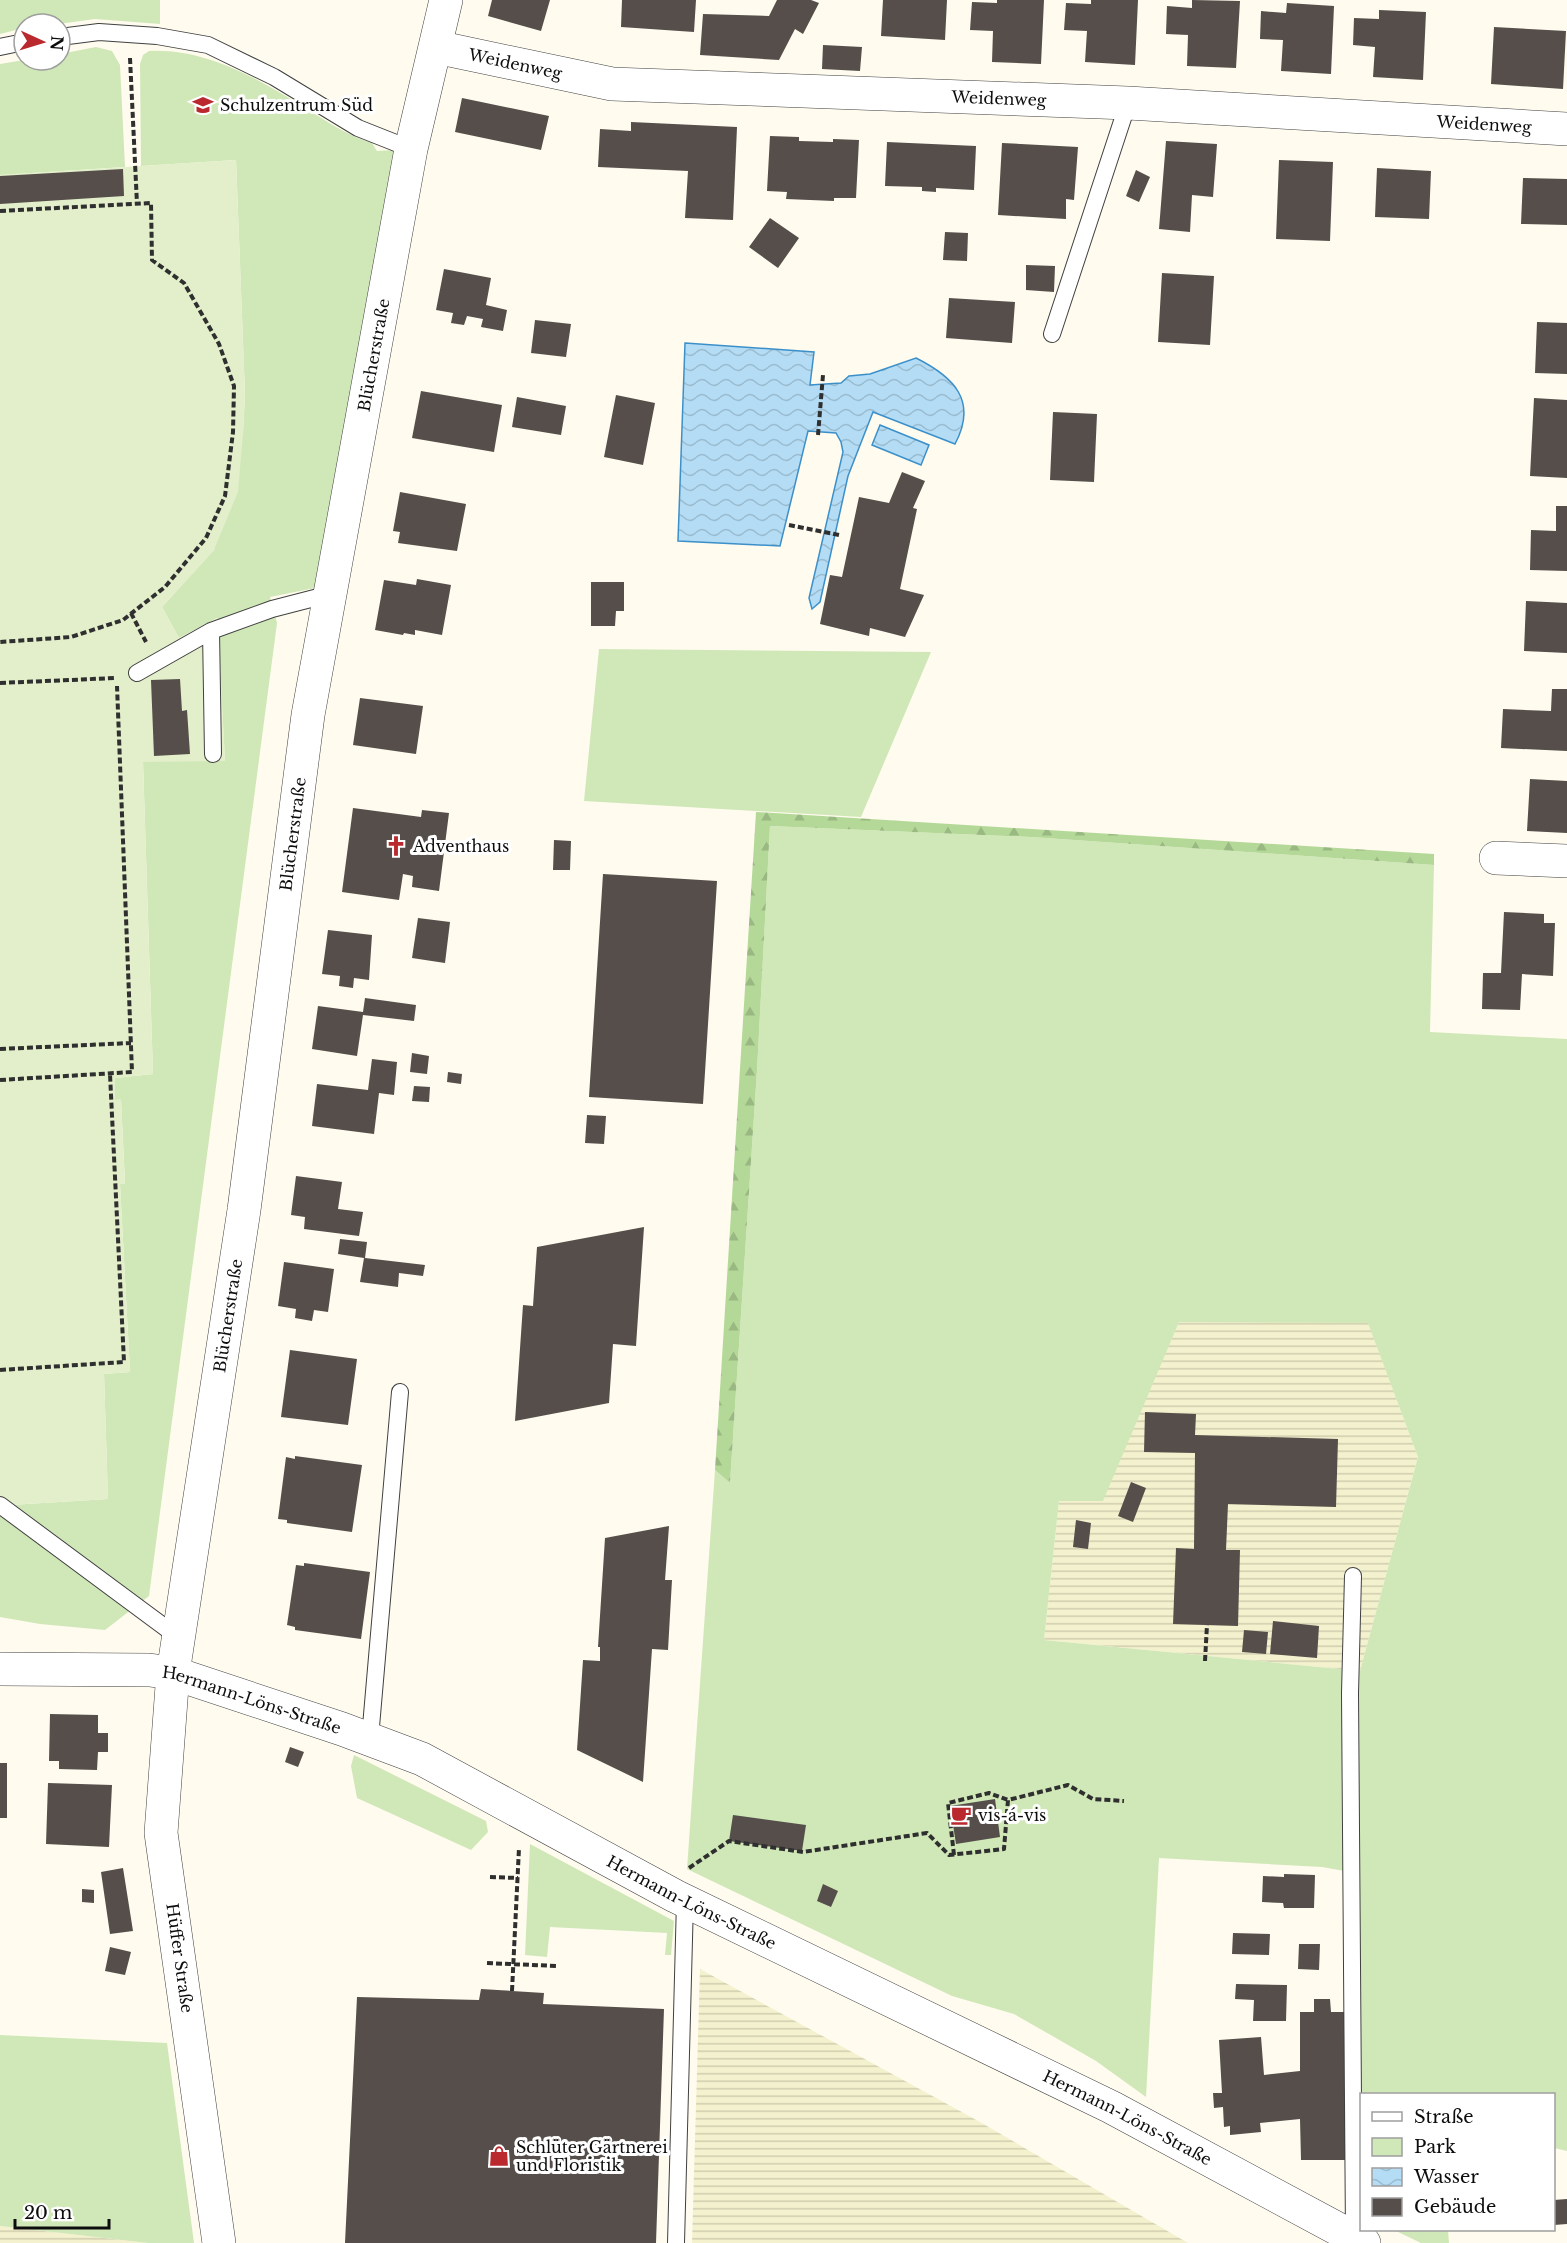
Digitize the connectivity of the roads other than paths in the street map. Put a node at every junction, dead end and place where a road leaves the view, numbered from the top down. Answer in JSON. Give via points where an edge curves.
{"nodes":[{"id":1,"x":446,"y":0,"type":"edge"},
{"id":2,"x":72,"y":35,"type":"edge"},
{"id":3,"x":436,"y":47,"type":"junction"},
{"id":4,"x":1128,"y":103,"type":"junction"},
{"id":5,"x":1567,"y":129,"type":"edge"},
{"id":6,"x":411,"y":149,"type":"junction"},
{"id":7,"x":1052,"y":334,"type":"dead end"},
{"id":8,"x":330,"y":594,"type":"junction"},
{"id":9,"x":211,"y":631,"type":"junction"},
{"id":10,"x":137,"y":673,"type":"road end"},
{"id":11,"x":213,"y":754,"type":"dead end"},
{"id":12,"x":1496,"y":858,"type":"dead end"},
{"id":13,"x":1567,"y":861,"type":"edge"},
{"id":14,"x":400,"y":1392,"type":"dead end"},
{"id":15,"x":0,"y":1505,"type":"edge"},
{"id":16,"x":1353,"y":1576,"type":"dead end"},
{"id":17,"x":178,"y":1637,"type":"junction"},
{"id":18,"x":0,"y":1669,"type":"edge"},
{"id":19,"x":173,"y":1673,"type":"junction"},
{"id":20,"x":370,"y":1738,"type":"junction"},
{"id":21,"x":680,"y":1898,"type":"junction"},
{"id":22,"x":1359,"y":2240,"type":"edge"},
{"id":23,"x":219,"y":2243,"type":"edge"},
{"id":24,"x":676,"y":2243,"type":"edge"}],
"edges":[{"from":1,"to":3,"type":"street","name":"Blücherstraße"},
{"from":2,"to":6,"type":"lane","via":[[99,32],[157,36],[208,45],[274,77],[358,128]]},
{"from":3,"to":4,"type":"street","name":"Weidenweg","via":[[612,84]]},
{"from":3,"to":6,"type":"street","name":"Blücherstraße"},
{"from":4,"to":5,"type":"street","name":"Weidenweg"},
{"from":4,"to":7,"type":"lane"},
{"from":6,"to":8,"type":"street","name":"Blücherstraße"},
{"from":8,"to":9,"type":"lane"},
{"from":8,"to":17,"type":"street","name":"Blücherstraße","via":[[308,715],[244,1210]]},
{"from":9,"to":10,"type":"lane"},
{"from":9,"to":11,"type":"lane"},
{"from":12,"to":13,"type":"street"},
{"from":14,"to":20,"type":"lane"},
{"from":15,"to":17,"type":"lane"},
{"from":16,"to":22,"type":"lane","name":"Hermann-Löns-Straße","via":[[1350,1693]]},
{"from":17,"to":19,"type":"street","name":"Blücherstraße"},
{"from":18,"to":19,"type":"street","name":"Hermann-Löns-Straße"},
{"from":19,"to":20,"type":"street","name":"Hermann-Löns-Straße"},
{"from":19,"to":23,"type":"street","name":"Hüffer Straße","via":[[161,1833]]},
{"from":20,"to":21,"type":"street","name":"Hermann-Löns-Straße","via":[[422,1759]]},
{"from":21,"to":22,"type":"street","name":"Hermann-Löns-Straße","via":[[1111,2107]]},
{"from":21,"to":24,"type":"lane"}]}
